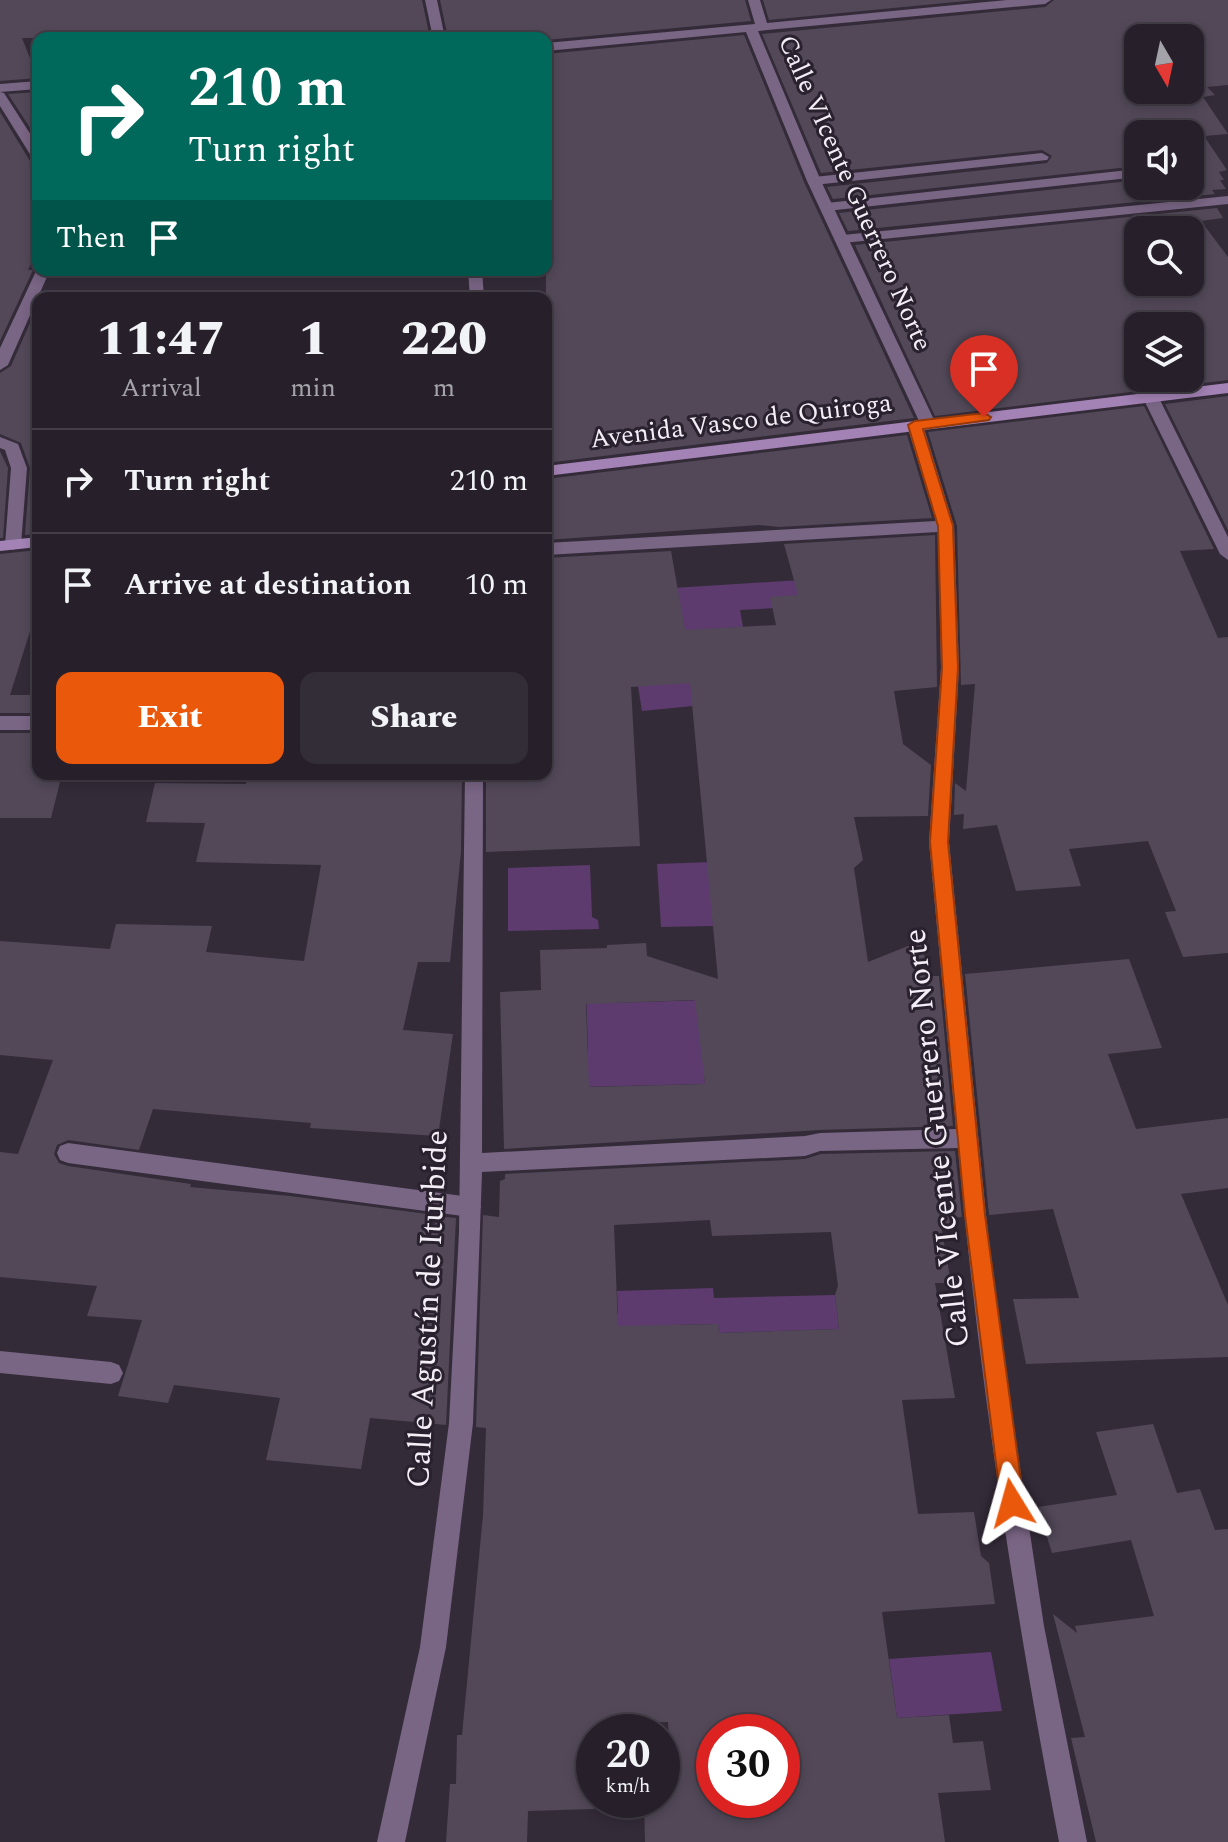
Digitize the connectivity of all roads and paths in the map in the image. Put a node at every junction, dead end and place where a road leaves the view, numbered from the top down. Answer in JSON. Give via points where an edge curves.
{"nodes":[{"id":1,"x":431,"y":0,"type":"edge"},
{"id":2,"x":754,"y":0,"type":"edge"},
{"id":3,"x":1045,"y":0,"type":"edge"},
{"id":4,"x":757,"y":28,"type":"junction"},
{"id":5,"x":438,"y":32,"type":"edge"},
{"id":6,"x":552,"y":46,"type":"edge"},
{"id":7,"x":32,"y":85,"type":"edge"},
{"id":8,"x":0,"y":88,"type":"edge"},
{"id":9,"x":0,"y":96,"type":"edge"},
{"id":10,"x":32,"y":147,"type":"edge"},
{"id":11,"x":1042,"y":157,"type":"dead end"},
{"id":12,"x":1124,"y":175,"type":"edge"},
{"id":13,"x":814,"y":181,"type":"junction"},
{"id":14,"x":1228,"y":200,"type":"edge"},
{"id":15,"x":827,"y":207,"type":"junction"},
{"id":16,"x":843,"y":239,"type":"junction"},
{"id":17,"x":32,"y":294,"type":"edge"},
{"id":18,"x":0,"y":365,"type":"edge"},
{"id":19,"x":1228,"y":388,"type":"edge"},
{"id":20,"x":1151,"y":398,"type":"junction"},
{"id":21,"x":922,"y":425,"type":"junction"},
{"id":22,"x":0,"y":442,"type":"edge"},
{"id":23,"x":552,"y":470,"type":"edge"},
{"id":24,"x":946,"y":526,"type":"junction"},
{"id":25,"x":32,"y":543,"type":"edge"},
{"id":26,"x":6,"y":546,"type":"edge"},
{"id":27,"x":552,"y":549,"type":"edge"},
{"id":28,"x":1228,"y":554,"type":"edge"},
{"id":29,"x":0,"y":723,"type":"edge"},
{"id":30,"x":32,"y":723,"type":"edge"},
{"id":31,"x":474,"y":780,"type":"edge"},
{"id":32,"x":967,"y":1138,"type":"junction"},
{"id":33,"x":68,"y":1153,"type":"dead end"},
{"id":34,"x":470,"y":1163,"type":"junction"},
{"id":35,"x":470,"y":1207,"type":"junction"},
{"id":36,"x":0,"y":1362,"type":"edge"},
{"id":37,"x":111,"y":1373,"type":"dead end"},
{"id":38,"x":391,"y":1842,"type":"edge"},
{"id":39,"x":1073,"y":1842,"type":"edge"}],
"edges":[{"from":1,"to":5,"type":"street"},
{"from":2,"to":4,"type":"street","name":"Calle VIcente Guerrero Norte"},
{"from":3,"to":4,"type":"street"},
{"from":4,"to":6,"type":"street"},
{"from":4,"to":13,"type":"street","name":"Calle VIcente Guerrero Norte"},
{"from":7,"to":8,"type":"street"},
{"from":9,"to":10,"type":"street"},
{"from":11,"to":13,"type":"street"},
{"from":12,"to":15,"type":"street"},
{"from":13,"to":15,"type":"street","name":"Calle VIcente Guerrero Norte"},
{"from":14,"to":16,"type":"street"},
{"from":15,"to":16,"type":"street","name":"Calle VIcente Guerrero Norte"},
{"from":16,"to":21,"type":"street","name":"Calle VIcente Guerrero Norte"},
{"from":17,"to":18,"type":"street"},
{"from":19,"to":20,"type":"street","name":"Avenida Vasco de Quiroga"},
{"from":20,"to":21,"type":"street","name":"Avenida Vasco de Quiroga"},
{"from":20,"to":28,"type":"street"},
{"from":21,"to":23,"type":"street","name":"Avenida Vasco de Quiroga"},
{"from":21,"to":24,"type":"street","name":"Calle VIcente Guerrero Norte"},
{"from":22,"to":26,"type":"street","via":[[12,447],[19,460]]},
{"from":24,"to":27,"type":"street"},
{"from":24,"to":32,"type":"street","name":"Calle VIcente Guerrero Norte","via":[[950,668],[939,842]]},
{"from":25,"to":26,"type":"street"},
{"from":29,"to":30,"type":"street"},
{"from":31,"to":34,"type":"street","name":"Calle Agustín de Iturbide"},
{"from":32,"to":34,"type":"street"},
{"from":32,"to":39,"type":"street","name":"Calle VIcente Guerrero Norte","via":[[990,1348],[1028,1611]]},
{"from":33,"to":35,"type":"street"},
{"from":34,"to":35,"type":"street","name":"Calle Agustín de Iturbide"},
{"from":35,"to":38,"type":"street","name":"Calle Agustín de Iturbide","via":[[461,1423],[433,1647]]},
{"from":36,"to":37,"type":"street"}]}
